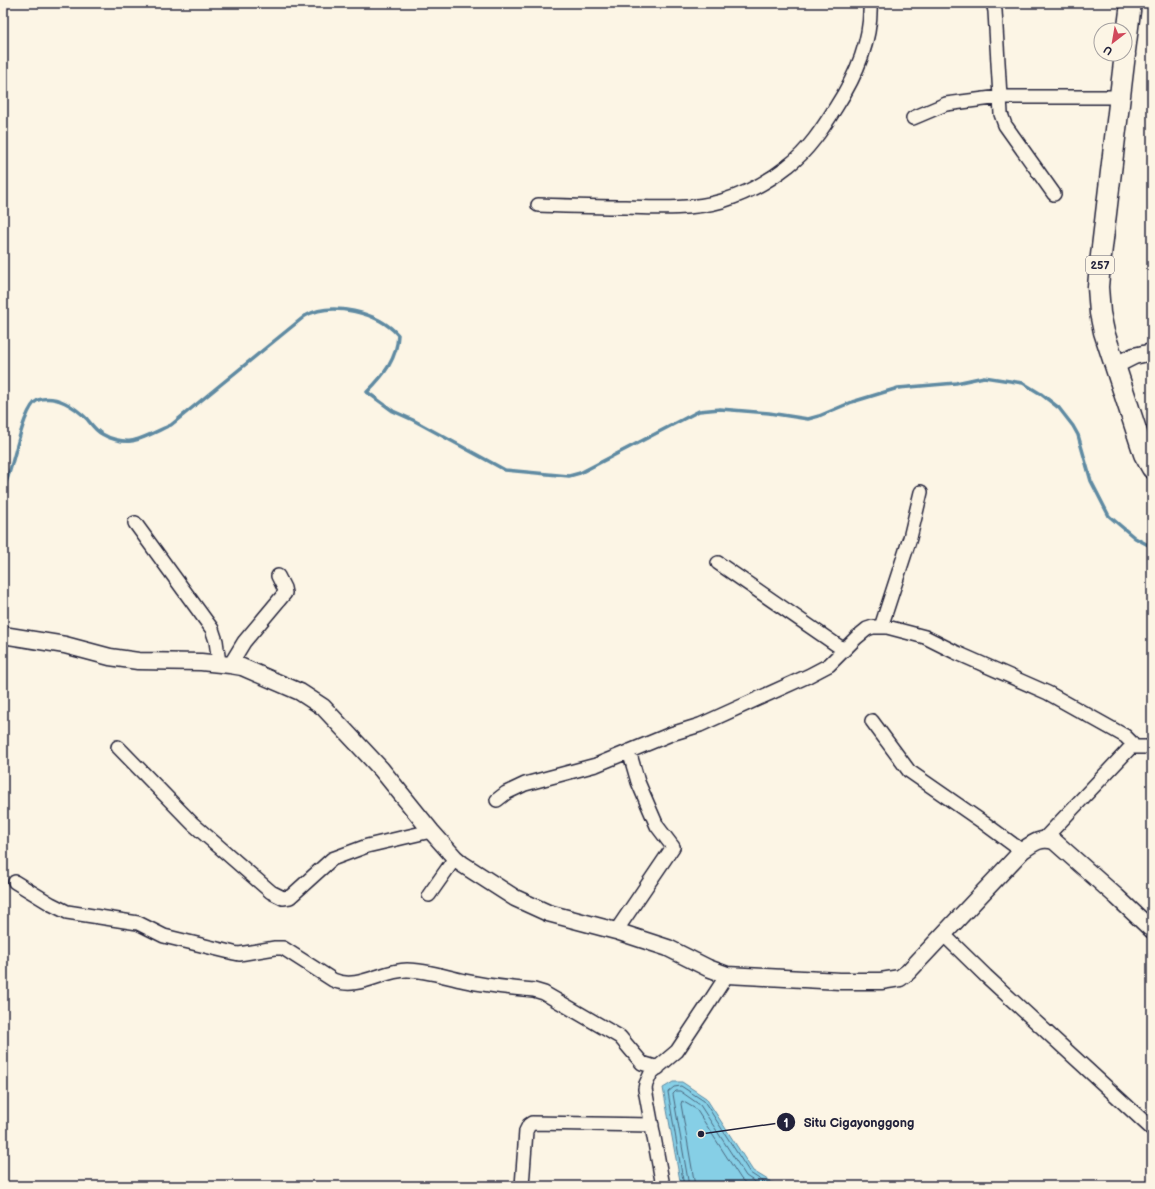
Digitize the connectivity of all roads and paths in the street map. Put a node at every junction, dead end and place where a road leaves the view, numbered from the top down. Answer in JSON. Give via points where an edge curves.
{"nodes":[{"id":1,"x":870,"y":3,"type":"edge"},
{"id":2,"x":993,"y":3,"type":"edge"},
{"id":3,"x":1131,"y":3,"type":"edge"},
{"id":4,"x":1129,"y":22,"type":"edge"},
{"id":5,"x":1124,"y":62,"type":"edge"},
{"id":6,"x":1000,"y":97,"type":"junction"},
{"id":7,"x":1120,"y":97,"type":"junction"},
{"id":8,"x":913,"y":118,"type":"dead end"},
{"id":9,"x":1054,"y":194,"type":"dead end"},
{"id":10,"x":538,"y":205,"type":"dead end"},
{"id":11,"x":1152,"y":352,"type":"edge"},
{"id":12,"x":1114,"y":366,"type":"junction"},
{"id":13,"x":1152,"y":468,"type":"edge"},
{"id":14,"x":921,"y":492,"type":"dead end"},
{"id":15,"x":135,"y":523,"type":"dead end"},
{"id":16,"x":718,"y":563,"type":"dead end"},
{"id":17,"x":278,"y":576,"type":"dead end"},
{"id":18,"x":881,"y":627,"type":"junction"},
{"id":19,"x":3,"y":636,"type":"edge"},
{"id":20,"x":844,"y":650,"type":"junction"},
{"id":21,"x":225,"y":664,"type":"junction"},
{"id":22,"x":872,"y":721,"type":"dead end"},
{"id":23,"x":118,"y":747,"type":"dead end"},
{"id":24,"x":1131,"y":747,"type":"junction"},
{"id":25,"x":1152,"y":747,"type":"edge"},
{"id":26,"x":629,"y":751,"type":"junction"},
{"id":27,"x":497,"y":800,"type":"dead end"},
{"id":28,"x":431,"y":831,"type":"junction"},
{"id":29,"x":1044,"y":839,"type":"junction"},
{"id":30,"x":1022,"y":851,"type":"junction"},
{"id":31,"x":455,"y":858,"type":"junction"},
{"id":32,"x":15,"y":882,"type":"dead end"},
{"id":33,"x":429,"y":895,"type":"dead end"},
{"id":34,"x":1152,"y":930,"type":"edge"},
{"id":35,"x":616,"y":931,"type":"junction"},
{"id":36,"x":944,"y":935,"type":"junction"},
{"id":37,"x":727,"y":975,"type":"junction"},
{"id":38,"x":658,"y":1068,"type":"junction"},
{"id":39,"x":652,"y":1125,"type":"junction"},
{"id":40,"x":1152,"y":1129,"type":"edge"},
{"id":41,"x":522,"y":1186,"type":"edge"},
{"id":42,"x":663,"y":1186,"type":"edge"}],
"edges":[{"from":1,"to":10,"type":"street","via":[[869,32],[865,48],[845,93],[827,122],[801,154],[775,175],[739,194],[699,205],[659,208]]},
{"from":2,"to":6,"type":"street"},
{"from":3,"to":4,"type":"main road","number":"257"},
{"from":5,"to":7,"type":"main road","number":"257"},
{"from":6,"to":7,"type":"street"},
{"from":6,"to":8,"type":"street","via":[[946,104]]},
{"from":6,"to":9,"type":"street","via":[[1001,114],[1005,125]]},
{"from":7,"to":12,"type":"main road","number":"257","via":[[1098,287],[1100,313]]},
{"from":11,"to":12,"type":"street","via":[[1134,356]]},
{"from":12,"to":13,"type":"main road","number":"257","via":[[1144,454]]},
{"from":14,"to":18,"type":"street","via":[[910,538]]},
{"from":15,"to":21,"type":"street","via":[[212,629]]},
{"from":16,"to":20,"type":"street"},
{"from":17,"to":21,"type":"street","via":[[285,593]]},
{"from":18,"to":20,"type":"street","via":[[867,629]]},
{"from":18,"to":24,"type":"street","via":[[925,637],[1048,692],[1125,736],[1131,742]]},
{"from":19,"to":21,"type":"street","via":[[65,645],[110,657],[138,661]]},
{"from":20,"to":26,"type":"street","via":[[829,665],[808,676],[700,725]]},
{"from":21,"to":28,"type":"street","via":[[242,668],[300,692],[323,707],[381,769]]},
{"from":22,"to":30,"type":"street","via":[[909,771]]},
{"from":23,"to":28,"type":"street","via":[[193,824],[270,892],[283,898],[290,897],[332,859],[367,846]]},
{"from":24,"to":25,"type":"street"},
{"from":24,"to":29,"type":"street"},
{"from":26,"to":27,"type":"street","via":[[596,765],[521,786]]},
{"from":26,"to":35,"type":"street","via":[[638,782],[657,826],[673,847]]},
{"from":28,"to":31,"type":"street"},
{"from":29,"to":30,"type":"street"},
{"from":29,"to":34,"type":"street","via":[[1054,841]]},
{"from":30,"to":36,"type":"street"},
{"from":31,"to":33,"type":"street"},
{"from":31,"to":35,"type":"street","via":[[515,898],[548,913]]},
{"from":32,"to":38,"type":"street","via":[[67,912],[138,923],[164,936],[234,954],[283,948],[341,983],[355,983],[408,970],[466,982],[534,990],[544,993],[620,1037],[642,1063]]},
{"from":35,"to":37,"type":"street","via":[[668,948]]},
{"from":36,"to":37,"type":"street","via":[[900,978],[881,981],[840,981]]},
{"from":36,"to":40,"type":"street"},
{"from":37,"to":38,"type":"street","via":[[676,1051]]},
{"from":38,"to":39,"type":"street","via":[[651,1073],[645,1089]]},
{"from":39,"to":41,"type":"street","via":[[532,1123],[526,1131]]},
{"from":39,"to":42,"type":"street"}]}
